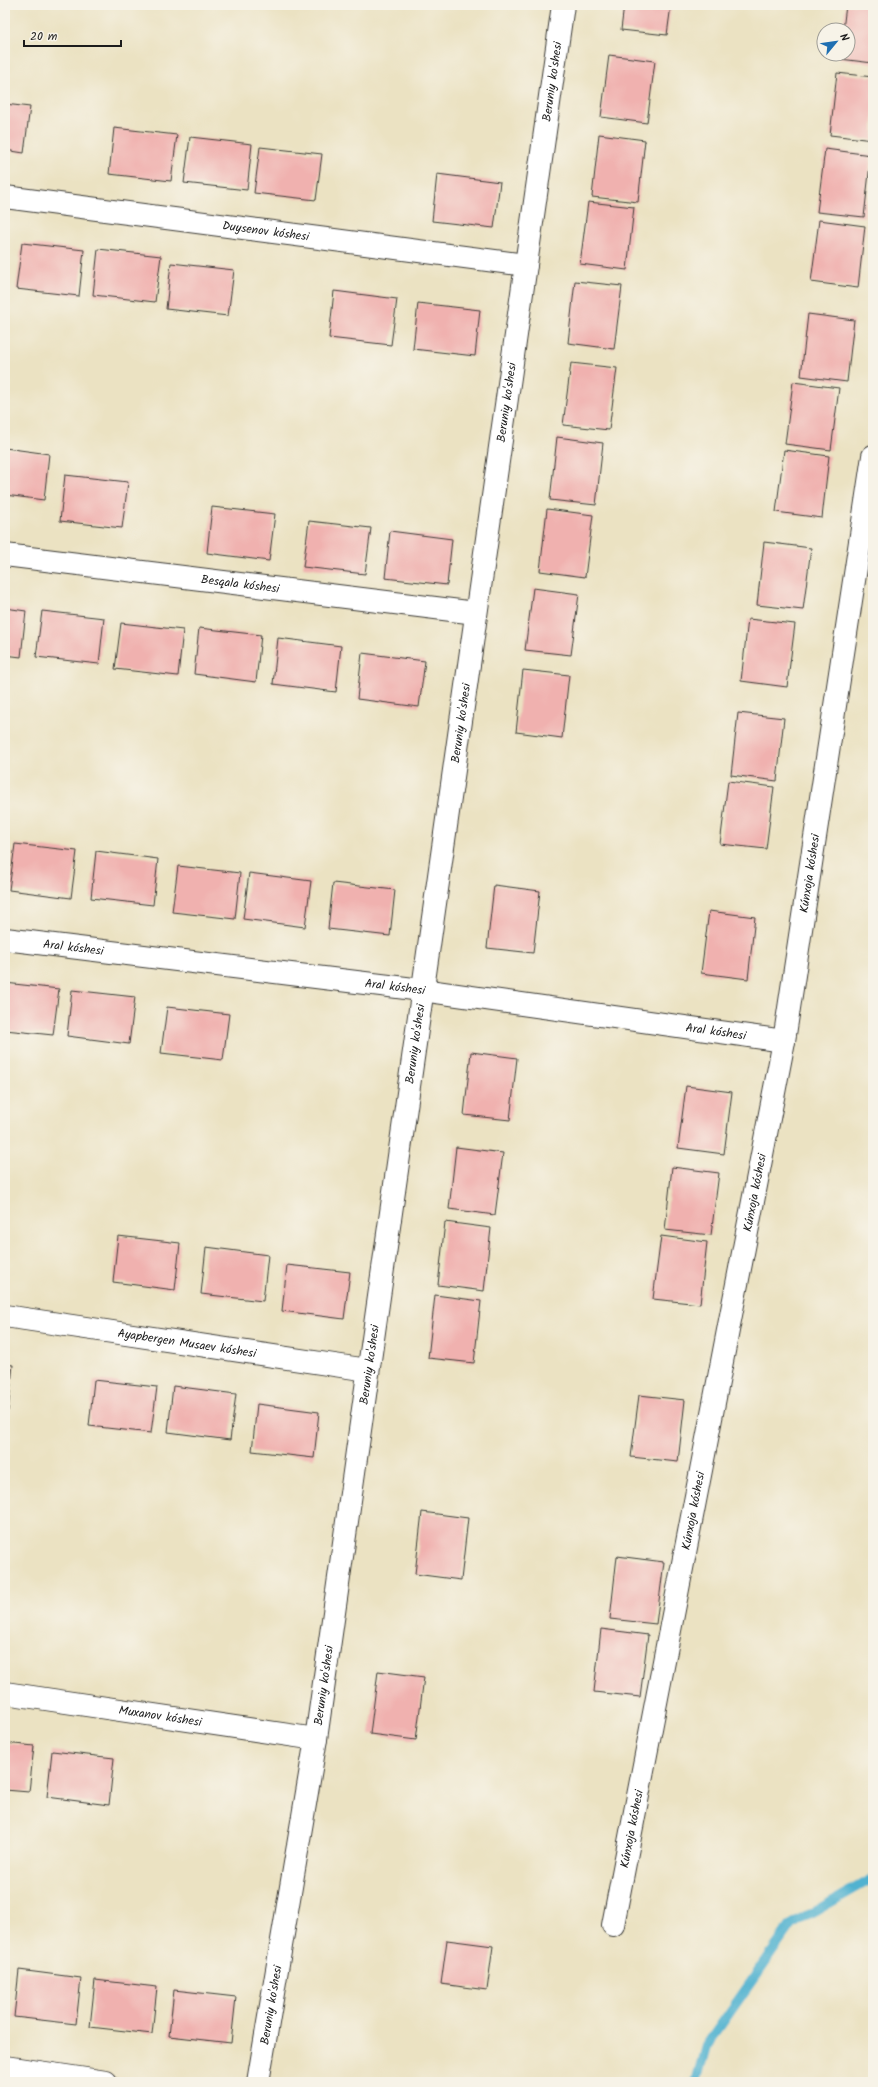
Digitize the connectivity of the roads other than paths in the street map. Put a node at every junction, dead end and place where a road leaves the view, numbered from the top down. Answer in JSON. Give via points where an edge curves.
{"nodes":[{"id":1,"x":563,"y":5,"type":"edge"},
{"id":2,"x":5,"y":197,"type":"edge"},
{"id":3,"x":526,"y":265,"type":"junction"},
{"id":4,"x":873,"y":456,"type":"edge"},
{"id":5,"x":5,"y":555,"type":"edge"},
{"id":6,"x":476,"y":613,"type":"junction"},
{"id":7,"x":5,"y":939,"type":"edge"},
{"id":8,"x":422,"y":990,"type":"junction"},
{"id":9,"x":784,"y":1041,"type":"junction"},
{"id":10,"x":5,"y":1316,"type":"edge"},
{"id":11,"x":368,"y":1370,"type":"junction"},
{"id":12,"x":5,"y":1693,"type":"edge"},
{"id":13,"x":316,"y":1739,"type":"junction"},
{"id":14,"x":613,"y":1925,"type":"dead end"},
{"id":15,"x":5,"y":2068,"type":"edge"},
{"id":16,"x":106,"y":2082,"type":"edge"},
{"id":17,"x":258,"y":2082,"type":"edge"}],
"edges":[{"from":1,"to":3,"type":"street","name":"Beruniy ko'shesi"},
{"from":2,"to":3,"type":"street","name":"Duysenov kóshesi"},
{"from":3,"to":6,"type":"street","name":"Beruniy ko'shesi"},
{"from":4,"to":9,"type":"street","name":"Kúnxoja kóshesi"},
{"from":5,"to":6,"type":"street","name":"Besqala kóshesi"},
{"from":6,"to":8,"type":"street","name":"Beruniy ko'shesi"},
{"from":7,"to":8,"type":"street","name":"Aral kóshesi"},
{"from":8,"to":9,"type":"street","name":"Aral kóshesi"},
{"from":8,"to":11,"type":"street","name":"Beruniy ko'shesi"},
{"from":9,"to":14,"type":"street","name":"Kúnxoja kóshesi"},
{"from":10,"to":11,"type":"street","name":"Ayapbergen Musaev kóshesi"},
{"from":11,"to":13,"type":"street","name":"Beruniy ko'shesi"},
{"from":12,"to":13,"type":"street","name":"Muxanov kóshesi"},
{"from":13,"to":17,"type":"street","name":"Beruniy ko'shesi"},
{"from":15,"to":16,"type":"street"}]}
